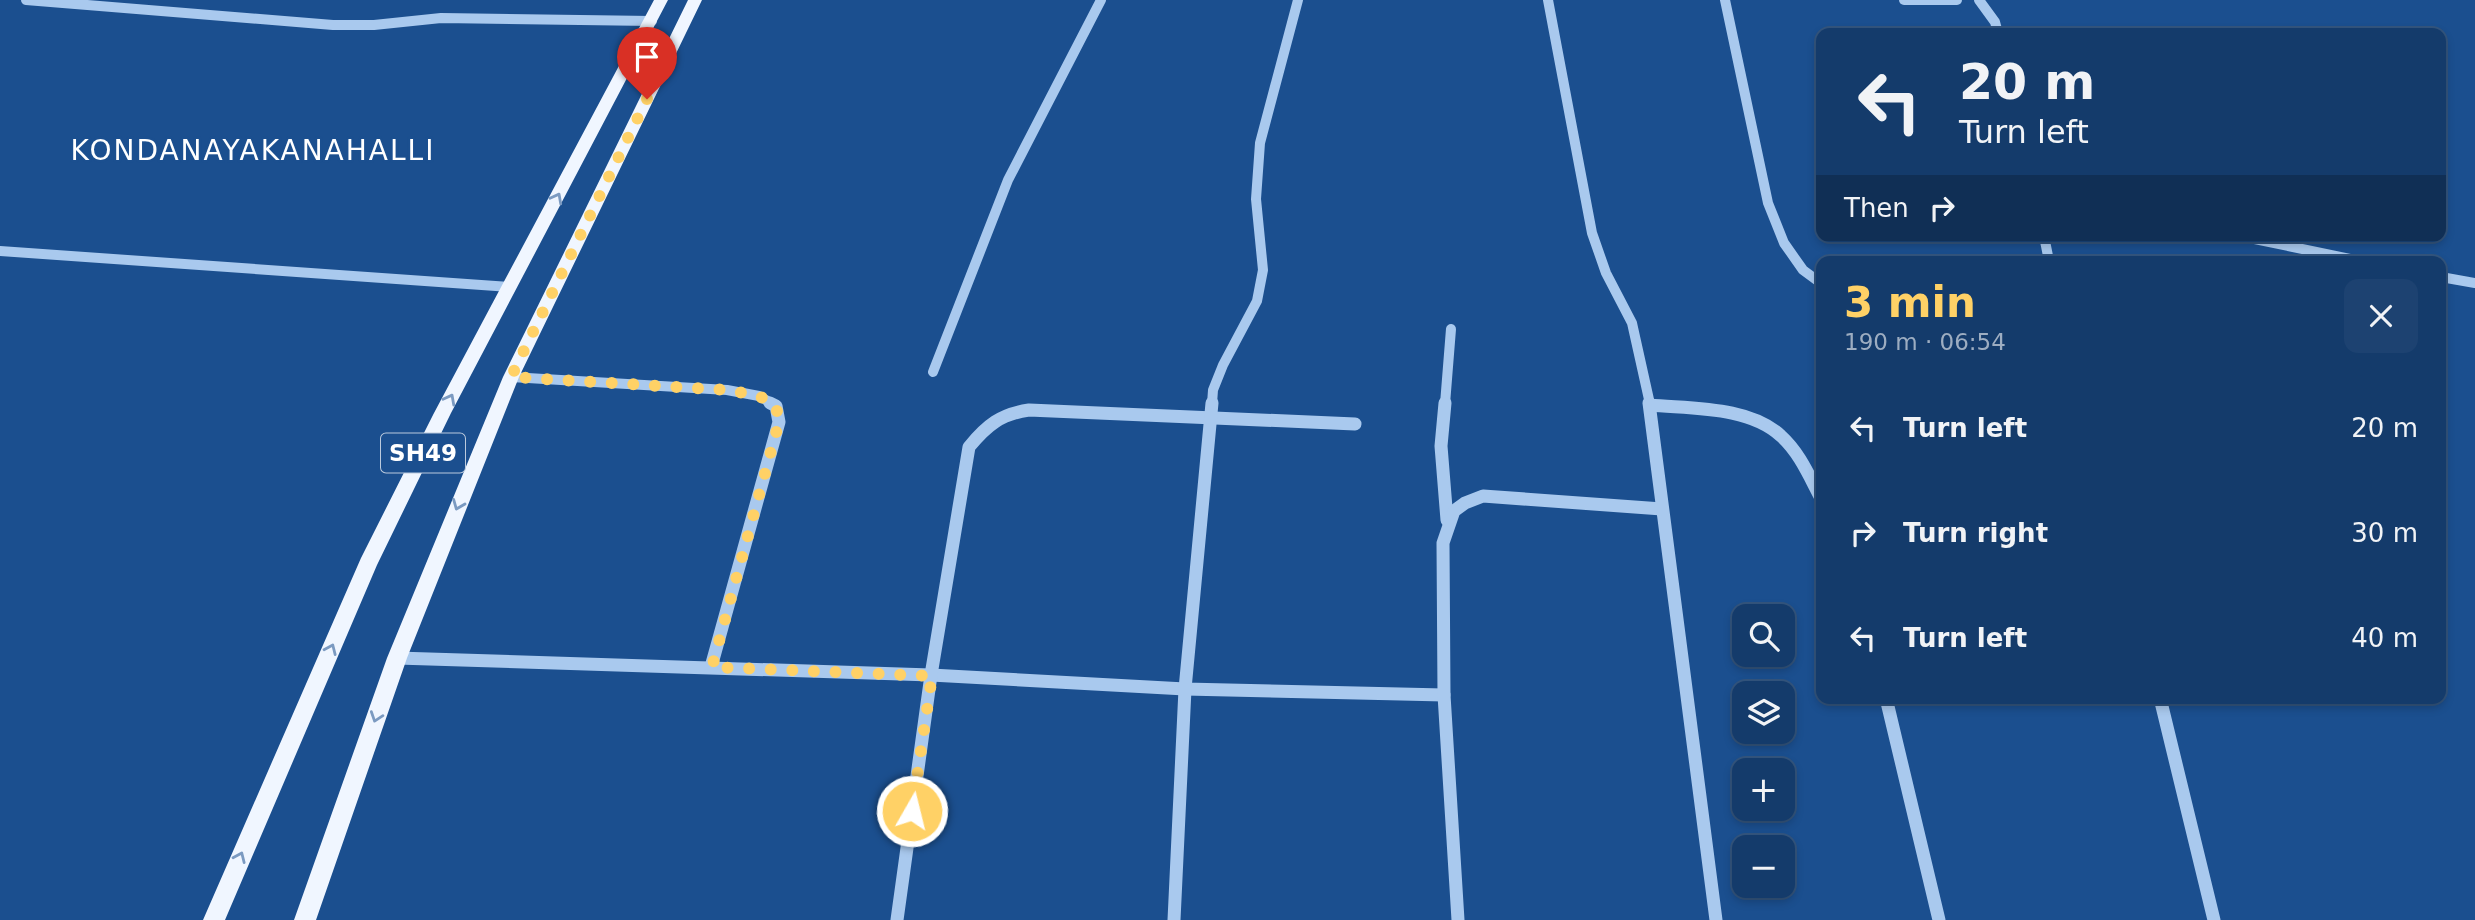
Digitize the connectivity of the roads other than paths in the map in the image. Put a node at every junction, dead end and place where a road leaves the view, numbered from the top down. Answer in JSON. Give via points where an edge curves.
{"nodes":[{"id":1,"x":26,"y":0,"type":"edge"},
{"id":2,"x":661,"y":0,"type":"edge"},
{"id":3,"x":695,"y":0,"type":"edge"},
{"id":4,"x":1101,"y":0,"type":"edge"},
{"id":5,"x":1298,"y":0,"type":"edge"},
{"id":6,"x":1548,"y":0,"type":"edge"},
{"id":7,"x":1725,"y":0,"type":"edge"},
{"id":8,"x":1904,"y":0,"type":"edge"},
{"id":9,"x":1957,"y":0,"type":"edge"},
{"id":10,"x":1979,"y":0,"type":"edge"},
{"id":11,"x":652,"y":22,"type":"junction"},
{"id":12,"x":1997,"y":28,"type":"edge"},
{"id":13,"x":2269,"y":242,"type":"edge"},
{"id":14,"x":0,"y":251,"type":"edge"},
{"id":15,"x":2336,"y":256,"type":"edge"},
{"id":16,"x":2446,"y":278,"type":"edge"},
{"id":17,"x":1816,"y":280,"type":"edge"},
{"id":18,"x":2475,"y":283,"type":"edge"},
{"id":19,"x":510,"y":287,"type":"junction"},
{"id":20,"x":1451,"y":329,"type":"dead end"},
{"id":21,"x":933,"y":372,"type":"dead end"},
{"id":22,"x":511,"y":377,"type":"junction"},
{"id":23,"x":1650,"y":405,"type":"junction"},
{"id":24,"x":1210,"y":420,"type":"junction"},
{"id":25,"x":1355,"y":424,"type":"dead end"},
{"id":26,"x":1816,"y":489,"type":"edge"},
{"id":27,"x":1662,"y":509,"type":"junction"},
{"id":28,"x":1447,"y":520,"type":"junction"},
{"id":29,"x":397,"y":658,"type":"junction"},
{"id":30,"x":712,"y":667,"type":"junction"},
{"id":31,"x":932,"y":676,"type":"junction"},
{"id":32,"x":1185,"y":689,"type":"junction"},
{"id":33,"x":1444,"y":695,"type":"junction"},
{"id":34,"x":1887,"y":704,"type":"edge"},
{"id":35,"x":2161,"y":704,"type":"edge"},
{"id":36,"x":214,"y":920,"type":"edge"},
{"id":37,"x":305,"y":920,"type":"edge"},
{"id":38,"x":897,"y":920,"type":"edge"},
{"id":39,"x":1174,"y":920,"type":"edge"},
{"id":40,"x":1458,"y":920,"type":"edge"},
{"id":41,"x":1716,"y":920,"type":"edge"},
{"id":42,"x":1940,"y":920,"type":"edge"},
{"id":43,"x":2214,"y":920,"type":"edge"}],
"edges":[{"from":1,"to":11,"type":"street","via":[[333,25],[454,18]]},
{"from":2,"to":11,"type":"main road","number":"SH49"},
{"from":3,"to":22,"type":"main road","number":"SH49"},
{"from":4,"to":21,"type":"street","via":[[1008,180]]},
{"from":5,"to":24,"type":"street","via":[[1260,143],[1256,199],[1263,270],[1257,301],[1213,390]]},
{"from":6,"to":23,"type":"street","via":[[1592,233],[1632,323]]},
{"from":7,"to":17,"type":"street","via":[[1768,203],[1784,243]]},
{"from":8,"to":9,"type":"street"},
{"from":10,"to":12,"type":"street"},
{"from":19,"to":11,"type":"main road","number":"SH49","one_way":true},
{"from":13,"to":15,"type":"street"},
{"from":14,"to":19,"type":"street"},
{"from":16,"to":18,"type":"street"},
{"from":36,"to":19,"type":"main road","number":"SH49","one_way":true,"via":[[369,564]]},
{"from":20,"to":28,"type":"street","via":[[1441,446]]},
{"from":22,"to":29,"type":"main road","number":"SH49","one_way":true},
{"from":22,"to":30,"type":"street","via":[[727,390],[759,396],[776,406],[779,422]]},
{"from":23,"to":26,"type":"street","via":[[1735,416],[1773,429],[1798,457]]},
{"from":23,"to":27,"type":"street"},
{"from":24,"to":25,"type":"street"},
{"from":24,"to":31,"type":"street","via":[[1029,410],[1003,413],[988,423],[969,447]]},
{"from":24,"to":32,"type":"street"},
{"from":27,"to":28,"type":"street","via":[[1483,496],[1462,502]]},
{"from":27,"to":41,"type":"street"},
{"from":28,"to":33,"type":"street","via":[[1443,543]]},
{"from":29,"to":30,"type":"street"},
{"from":29,"to":37,"type":"main road","number":"SH49","one_way":true},
{"from":30,"to":31,"type":"street"},
{"from":31,"to":32,"type":"street"},
{"from":31,"to":38,"type":"street"},
{"from":32,"to":33,"type":"street"},
{"from":32,"to":39,"type":"street"},
{"from":33,"to":40,"type":"street"},
{"from":34,"to":42,"type":"street"},
{"from":35,"to":43,"type":"street"}]}
